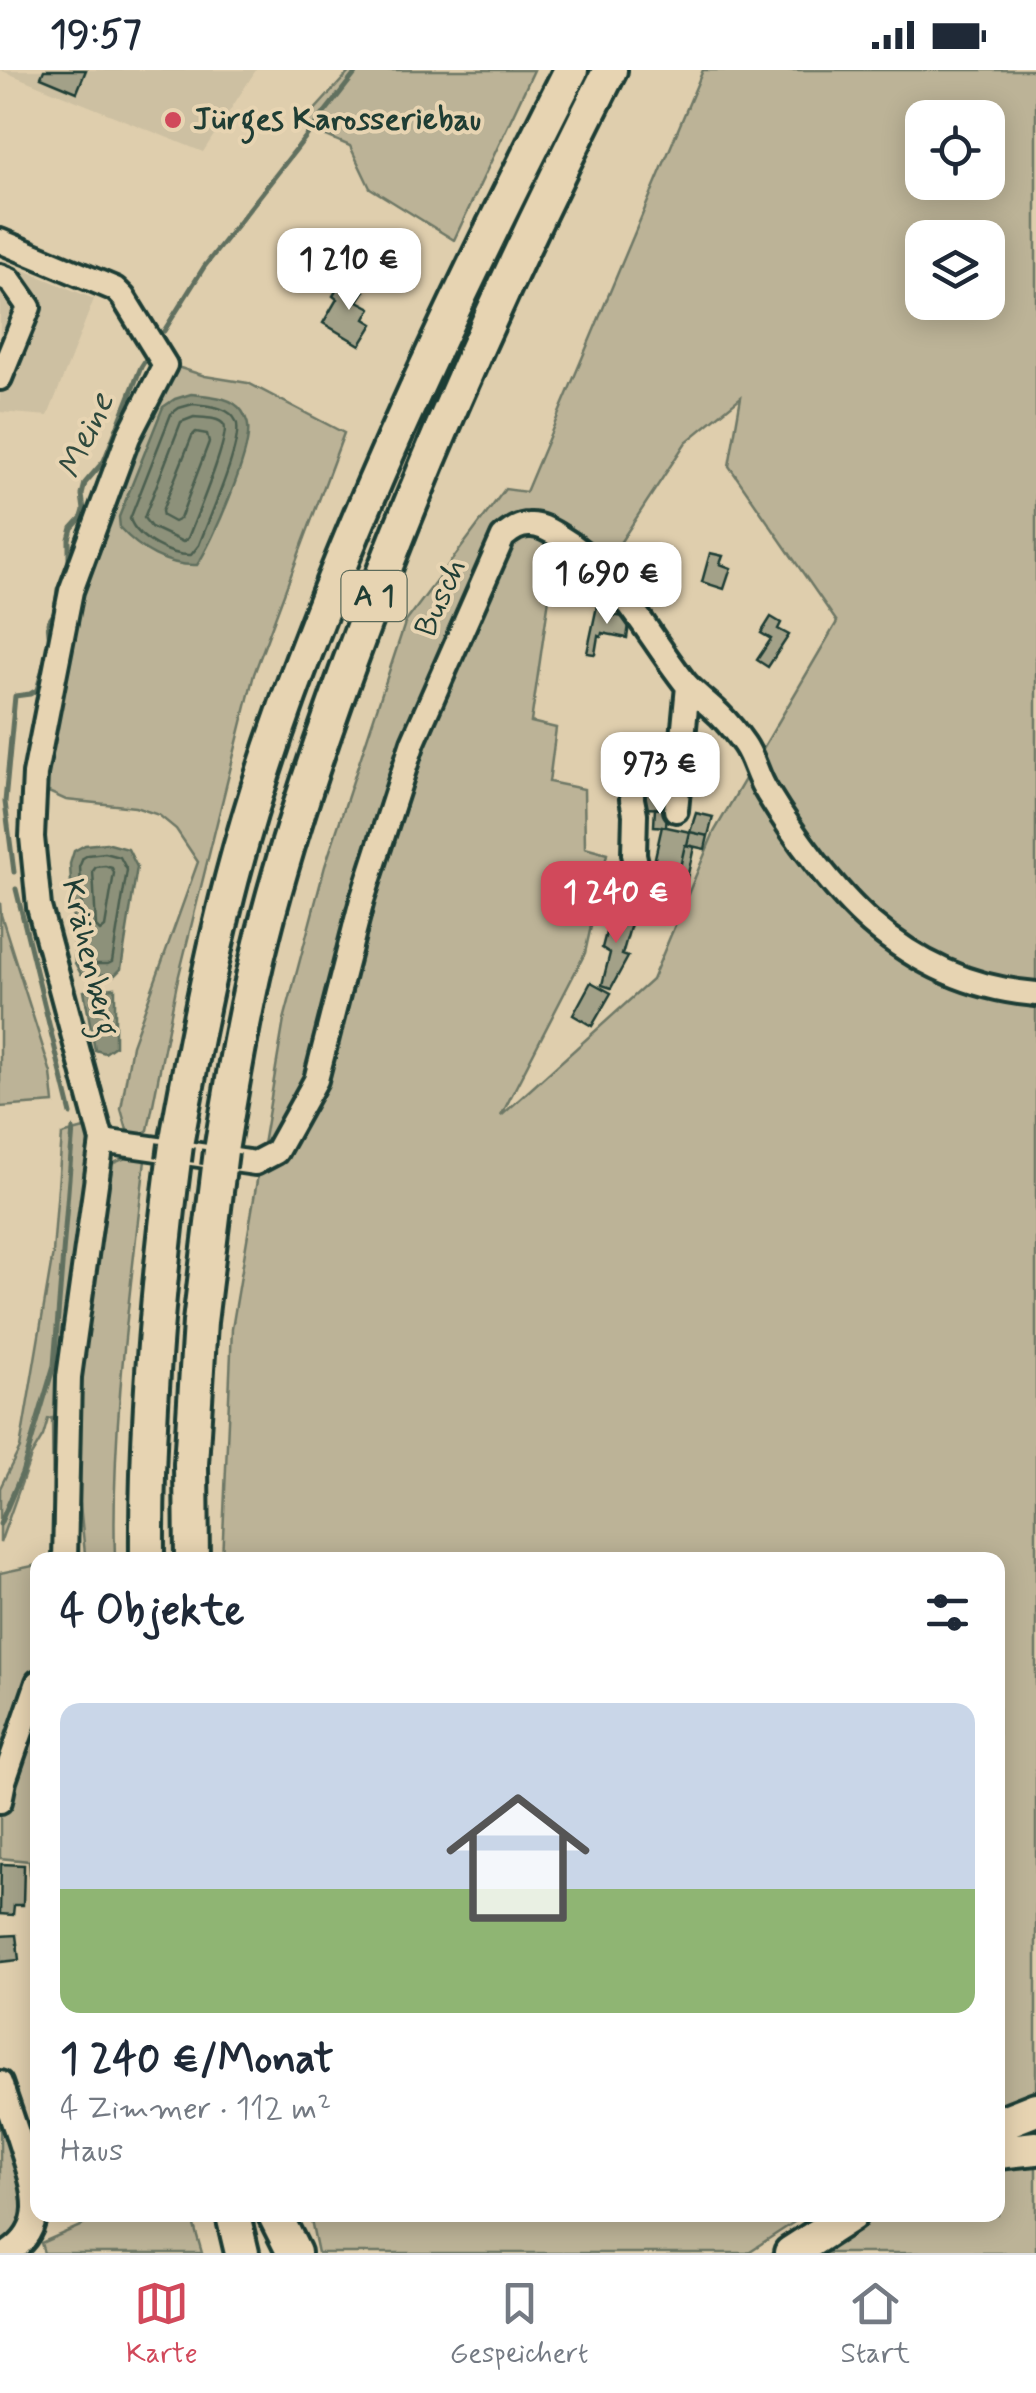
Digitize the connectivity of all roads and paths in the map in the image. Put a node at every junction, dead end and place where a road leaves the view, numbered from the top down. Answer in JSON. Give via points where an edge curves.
{"nodes":[{"id":1,"x":570,"y":70,"type":"edge"},
{"id":2,"x":610,"y":70,"type":"edge"},
{"id":3,"x":0,"y":241,"type":"edge"},
{"id":4,"x":0,"y":276,"type":"edge"},
{"id":5,"x":0,"y":378,"type":"edge"},
{"id":6,"x":688,"y":686,"type":"junction"},
{"id":7,"x":684,"y":746,"type":"junction"},
{"id":8,"x":676,"y":810,"type":"dead end"},
{"id":9,"x":613,"y":905,"type":"dead end"},
{"id":10,"x":1030,"y":994,"type":"edge"},
{"id":11,"x":102,"y":1142,"type":"junction"},
{"id":12,"x":66,"y":1552,"type":"edge"},
{"id":13,"x":148,"y":1552,"type":"edge"},
{"id":14,"x":192,"y":1552,"type":"edge"},
{"id":15,"x":30,"y":1705,"type":"edge"},
{"id":16,"x":0,"y":1802,"type":"edge"},
{"id":17,"x":0,"y":2083,"type":"edge"},
{"id":18,"x":1036,"y":2109,"type":"edge"},
{"id":19,"x":1005,"y":2121,"type":"edge"},
{"id":20,"x":1036,"y":2148,"type":"edge"},
{"id":21,"x":1005,"y":2151,"type":"edge"},
{"id":22,"x":30,"y":2175,"type":"edge"},
{"id":23,"x":32,"y":2222,"type":"edge"},
{"id":24,"x":228,"y":2222,"type":"edge"},
{"id":25,"x":231,"y":2222,"type":"edge"},
{"id":26,"x":276,"y":2222,"type":"edge"},
{"id":27,"x":278,"y":2222,"type":"edge"},
{"id":28,"x":839,"y":2222,"type":"edge"},
{"id":29,"x":8,"y":2253,"type":"edge"},
{"id":30,"x":222,"y":2253,"type":"edge"},
{"id":31,"x":242,"y":2253,"type":"edge"},
{"id":32,"x":282,"y":2253,"type":"edge"},
{"id":33,"x":294,"y":2253,"type":"edge"},
{"id":34,"x":791,"y":2253,"type":"edge"}],
"edges":[{"from":1,"to":13,"type":"highway","number":"A 1","via":[[460,293],[336,572],[232,876],[175,1152],[154,1334]]},
{"from":2,"to":14,"type":"highway","number":"A 1","via":[[516,259],[397,534],[284,857],[243,1020],[220,1159],[200,1322]]},
{"from":3,"to":11,"type":"street","name":"Krähenberg","via":[[114,289],[166,365],[128,437],[71,591],[36,774],[32,838],[39,907]]},
{"from":4,"to":5,"type":"street","via":[[30,307]]},
{"from":6,"to":7,"type":"street"},
{"from":6,"to":10,"type":"street","name":"Busch","via":[[747,747],[764,788],[805,849],[868,921],[930,966]]},
{"from":6,"to":11,"type":"street","name":"Busch","via":[[604,570],[550,531],[532,524],[515,528],[502,539],[413,742],[362,900],[316,1080],[276,1152],[255,1162]]},
{"from":7,"to":8,"type":"street"},
{"from":7,"to":9,"type":"street","via":[[647,753],[632,773],[637,868],[630,902]]},
{"from":11,"to":12,"type":"street","via":[[69,1377]]},
{"from":15,"to":16,"type":"street"},
{"from":17,"to":22,"type":"street"},
{"from":18,"to":19,"type":"highway"},
{"from":20,"to":21,"type":"highway"},
{"from":23,"to":29,"type":"street","via":[[22,2244]]},
{"from":24,"to":30,"type":"highway"},
{"from":25,"to":31,"type":"highway"},
{"from":26,"to":32,"type":"highway"},
{"from":27,"to":33,"type":"highway"},
{"from":28,"to":34,"type":"highway"}]}
